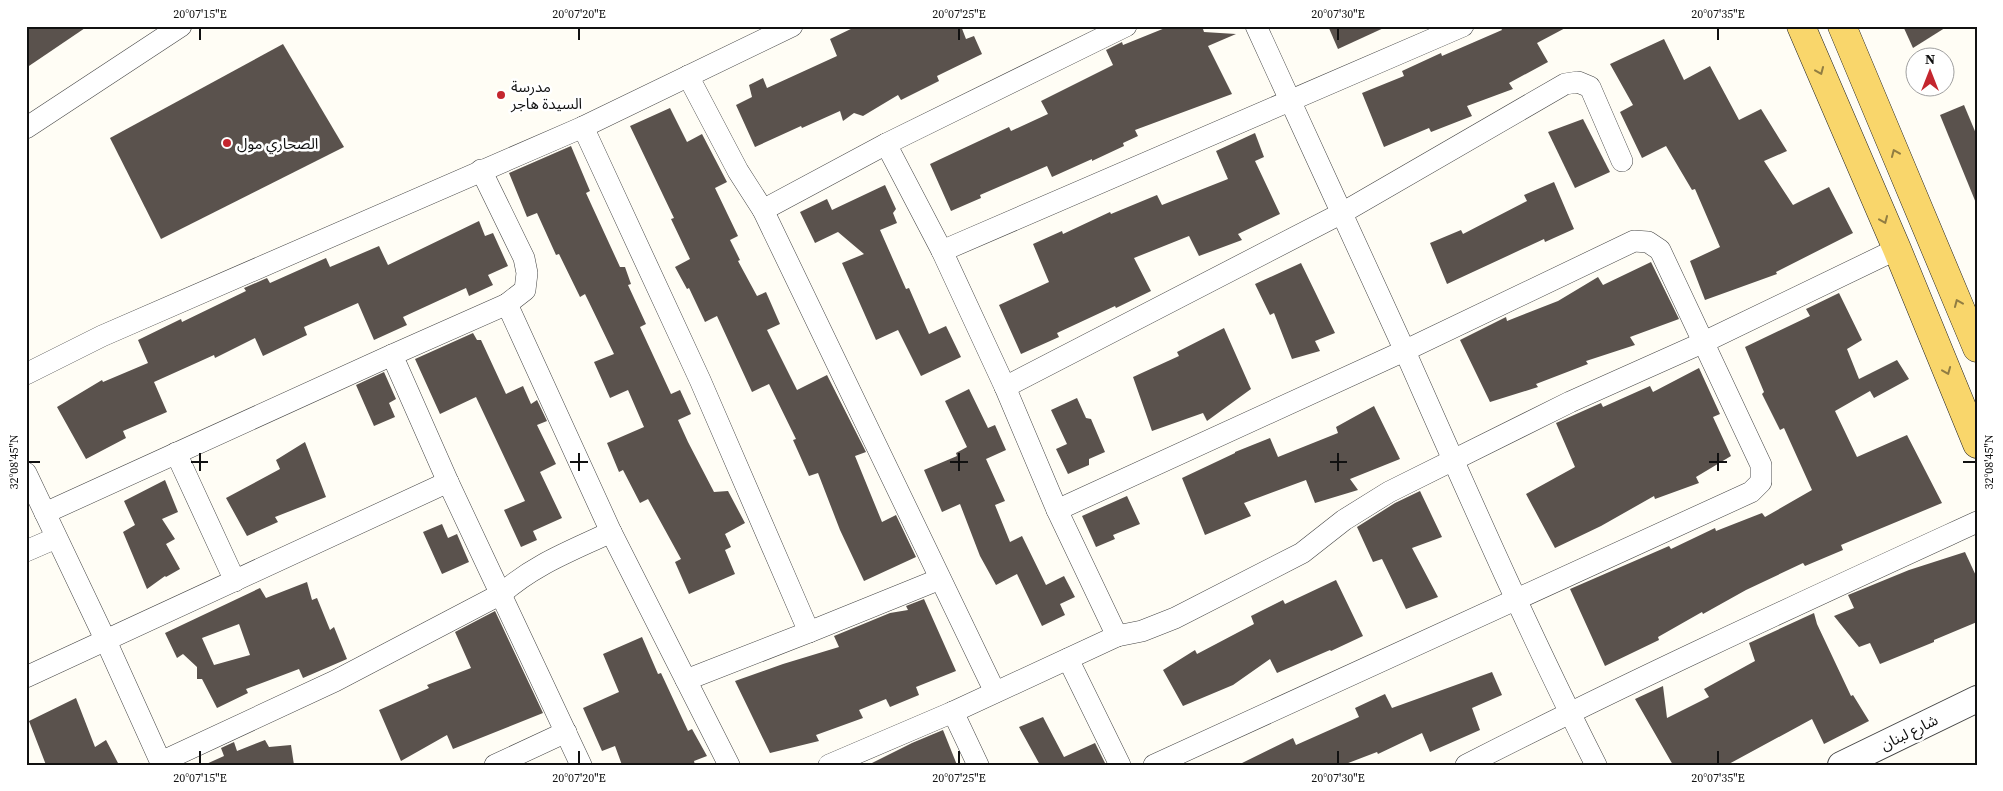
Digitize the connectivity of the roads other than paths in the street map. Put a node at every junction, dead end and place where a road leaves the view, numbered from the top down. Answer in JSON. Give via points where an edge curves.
{"nodes":[{"id":1,"x":181,"y":26,"type":"edge"},
{"id":2,"x":792,"y":26,"type":"edge"},
{"id":3,"x":1126,"y":26,"type":"edge"},
{"id":4,"x":1256,"y":26,"type":"edge"},
{"id":5,"x":1463,"y":26,"type":"edge"},
{"id":6,"x":1801,"y":26,"type":"edge"},
{"id":7,"x":1842,"y":26,"type":"edge"},
{"id":8,"x":688,"y":76,"type":"junction"},
{"id":9,"x":1290,"y":102,"type":"junction"},
{"id":10,"x":583,"y":127,"type":"junction"},
{"id":11,"x":26,"y":128,"type":"edge"},
{"id":12,"x":886,"y":144,"type":"junction"},
{"id":13,"x":1622,"y":161,"type":"dead end"},
{"id":14,"x":481,"y":170,"type":"junction"},
{"id":15,"x":762,"y":210,"type":"junction"},
{"id":16,"x":1342,"y":213,"type":"junction"},
{"id":17,"x":1897,"y":249,"type":"junction"},
{"id":18,"x":942,"y":251,"type":"junction"},
{"id":19,"x":507,"y":304,"type":"junction"},
{"id":20,"x":1702,"y":343,"type":"junction"},
{"id":21,"x":1977,"y":348,"type":"edge"},
{"id":22,"x":1404,"y":351,"type":"junction"},
{"id":23,"x":392,"y":355,"type":"junction"},
{"id":24,"x":26,"y":374,"type":"edge"},
{"id":25,"x":1005,"y":387,"type":"junction"},
{"id":26,"x":1977,"y":444,"type":"edge"},
{"id":27,"x":176,"y":453,"type":"junction"},
{"id":28,"x":1453,"y":461,"type":"junction"},
{"id":29,"x":26,"y":473,"type":"edge"},
{"id":30,"x":448,"y":482,"type":"junction"},
{"id":31,"x":1057,"y":510,"type":"junction"},
{"id":32,"x":45,"y":513,"type":"junction"},
{"id":33,"x":1977,"y":522,"type":"edge"},
{"id":34,"x":611,"y":532,"type":"junction"},
{"id":35,"x":56,"y":538,"type":"junction"},
{"id":36,"x":26,"y":551,"type":"edge"},
{"id":37,"x":940,"y":579,"type":"junction"},
{"id":38,"x":235,"y":581,"type":"junction"},
{"id":39,"x":501,"y":594,"type":"junction"},
{"id":40,"x":1517,"y":599,"type":"junction"},
{"id":41,"x":809,"y":632,"type":"junction"},
{"id":42,"x":1117,"y":636,"type":"junction"},
{"id":43,"x":106,"y":641,"type":"junction"},
{"id":44,"x":1068,"y":659,"type":"junction"},
{"id":45,"x":26,"y":677,"type":"edge"},
{"id":46,"x":686,"y":680,"type":"junction"},
{"id":47,"x":995,"y":692,"type":"junction"},
{"id":48,"x":1977,"y":699,"type":"edge"},
{"id":49,"x":953,"y":712,"type":"junction"},
{"id":50,"x":1569,"y":712,"type":"junction"},
{"id":51,"x":566,"y":732,"type":"junction"},
{"id":52,"x":162,"y":764,"type":"edge"},
{"id":53,"x":495,"y":765,"type":"edge"},
{"id":54,"x":581,"y":765,"type":"edge"},
{"id":55,"x":729,"y":765,"type":"edge"},
{"id":56,"x":829,"y":765,"type":"edge"},
{"id":57,"x":978,"y":765,"type":"edge"},
{"id":58,"x":1120,"y":765,"type":"edge"},
{"id":59,"x":1154,"y":765,"type":"edge"},
{"id":60,"x":1466,"y":765,"type":"edge"},
{"id":61,"x":1596,"y":765,"type":"edge"},
{"id":62,"x":1841,"y":765,"type":"edge"}],
"edges":[{"from":1,"to":11,"type":"street"},
{"from":2,"to":8,"type":"street"},
{"from":3,"to":12,"type":"street"},
{"from":4,"to":9,"type":"street"},
{"from":5,"to":9,"type":"street"},
{"from":6,"to":17,"type":"main road","one_way":true},
{"from":21,"to":7,"type":"main road","one_way":true},
{"from":8,"to":10,"type":"street"},
{"from":8,"to":15,"type":"street"},
{"from":9,"to":16,"type":"street"},
{"from":9,"to":18,"type":"street"},
{"from":10,"to":14,"type":"street"},
{"from":10,"to":41,"type":"street","via":[[700,380]]},
{"from":12,"to":15,"type":"street"},
{"from":12,"to":18,"type":"street"},
{"from":13,"to":16,"type":"street","via":[[1590,87],[1578,82],[1565,84]]},
{"from":14,"to":19,"type":"street","via":[[524,258],[527,273],[525,290]]},
{"from":14,"to":24,"type":"street","via":[[102,336]]},
{"from":15,"to":37,"type":"street"},
{"from":16,"to":22,"type":"street"},
{"from":16,"to":25,"type":"street"},
{"from":17,"to":20,"type":"street"},
{"from":17,"to":26,"type":"main road","one_way":true},
{"from":18,"to":25,"type":"street"},
{"from":19,"to":23,"type":"street"},
{"from":19,"to":34,"type":"street"},
{"from":20,"to":22,"type":"street","via":[[1660,250],[1648,242],[1634,241]]},
{"from":20,"to":28,"type":"street","via":[[1570,402]]},
{"from":20,"to":40,"type":"street","via":[[1761,466],[1761,482],[1750,492]]},
{"from":22,"to":28,"type":"street"},
{"from":22,"to":31,"type":"street"},
{"from":23,"to":27,"type":"street"},
{"from":23,"to":30,"type":"street"},
{"from":25,"to":31,"type":"street"},
{"from":27,"to":32,"type":"street"},
{"from":27,"to":38,"type":"street"},
{"from":28,"to":40,"type":"street"},
{"from":28,"to":42,"type":"street","via":[[1389,492],[1302,552],[1259,576],[1175,618],[1142,631]]},
{"from":29,"to":32,"type":"street"},
{"from":30,"to":38,"type":"street"},
{"from":30,"to":39,"type":"street"},
{"from":31,"to":42,"type":"street"},
{"from":32,"to":35,"type":"street"},
{"from":33,"to":50,"type":"street"},
{"from":34,"to":39,"type":"street","via":[[542,564]]},
{"from":34,"to":46,"type":"street"},
{"from":35,"to":36,"type":"street"},
{"from":35,"to":43,"type":"street"},
{"from":37,"to":41,"type":"street"},
{"from":37,"to":47,"type":"street"},
{"from":38,"to":43,"type":"street"},
{"from":39,"to":51,"type":"street"},
{"from":39,"to":52,"type":"street","via":[[335,681]]},
{"from":40,"to":50,"type":"street"},
{"from":40,"to":59,"type":"street"},
{"from":41,"to":46,"type":"street"},
{"from":42,"to":44,"type":"street"},
{"from":43,"to":45,"type":"street"},
{"from":43,"to":52,"type":"street"},
{"from":44,"to":47,"type":"street"},
{"from":44,"to":58,"type":"street"},
{"from":46,"to":55,"type":"street"},
{"from":47,"to":49,"type":"street"},
{"from":48,"to":62,"type":"street","name":"شارع لبنان"},
{"from":49,"to":56,"type":"street"},
{"from":49,"to":57,"type":"street"},
{"from":50,"to":60,"type":"street"},
{"from":50,"to":61,"type":"street"},
{"from":51,"to":53,"type":"street"},
{"from":51,"to":54,"type":"street"}]}
